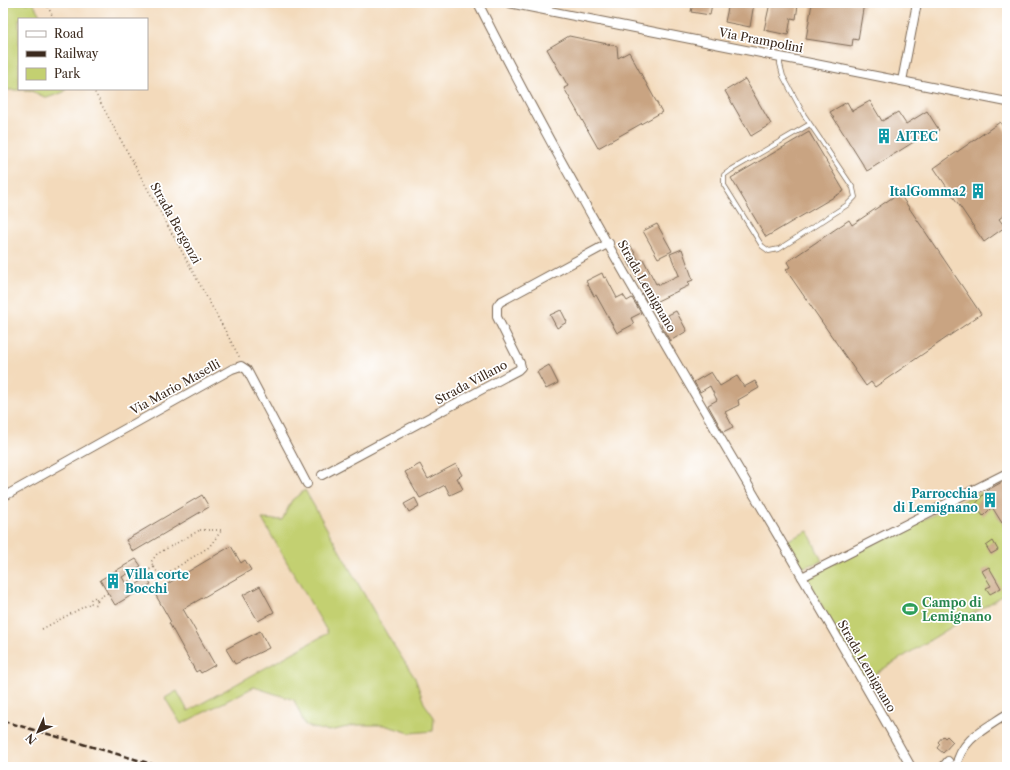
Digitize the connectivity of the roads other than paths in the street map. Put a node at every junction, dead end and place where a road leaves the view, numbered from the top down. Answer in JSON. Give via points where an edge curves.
{"nodes":[{"id":1,"x":478,"y":3,"type":"edge"},
{"id":2,"x":509,"y":3,"type":"edge"},
{"id":3,"x":917,"y":3,"type":"edge"},
{"id":4,"x":780,"y":56,"type":"junction"},
{"id":5,"x":902,"y":81,"type":"junction"},
{"id":6,"x":1007,"y":102,"type":"edge"},
{"id":7,"x":810,"y":124,"type":"junction"},
{"id":8,"x":608,"y":243,"type":"junction"},
{"id":9,"x":1007,"y":473,"type":"edge"},
{"id":10,"x":322,"y":475,"type":"dead end"},
{"id":11,"x":307,"y":484,"type":"dead end"},
{"id":12,"x":3,"y":497,"type":"edge"},
{"id":13,"x":802,"y":577,"type":"junction"},
{"id":14,"x":1007,"y":714,"type":"edge"},
{"id":15,"x":956,"y":766,"type":"edge"},
{"id":16,"x":911,"y":767,"type":"edge"}],
"edges":[{"from":1,"to":8,"type":"street","name":"Strada Lemignano","via":[[516,80]]},
{"from":2,"to":4,"type":"street","name":"Via Prampolini"},
{"from":3,"to":5,"type":"street"},
{"from":4,"to":5,"type":"street","name":"Via Prampolini"},
{"from":4,"to":7,"type":"lane","via":[[783,76]]},
{"from":5,"to":6,"type":"street","name":"Via Prampolini"},
{"from":7,"to":7,"type":"lane","via":[[853,188],[855,197],[847,205],[779,249],[769,251],[762,246],[724,185],[724,175]]},
{"from":8,"to":10,"type":"street","name":"Strada Villano","via":[[497,306],[497,317],[521,368]]},
{"from":8,"to":13,"type":"street","name":"Strada Lemignano"},
{"from":9,"to":13,"type":"street"},
{"from":11,"to":12,"type":"street","name":"Via Mario Maselli","via":[[247,370],[241,366]]},
{"from":13,"to":16,"type":"street","name":"Strada Lemignano"},
{"from":14,"to":15,"type":"street","via":[[969,740],[960,751]]}]}
